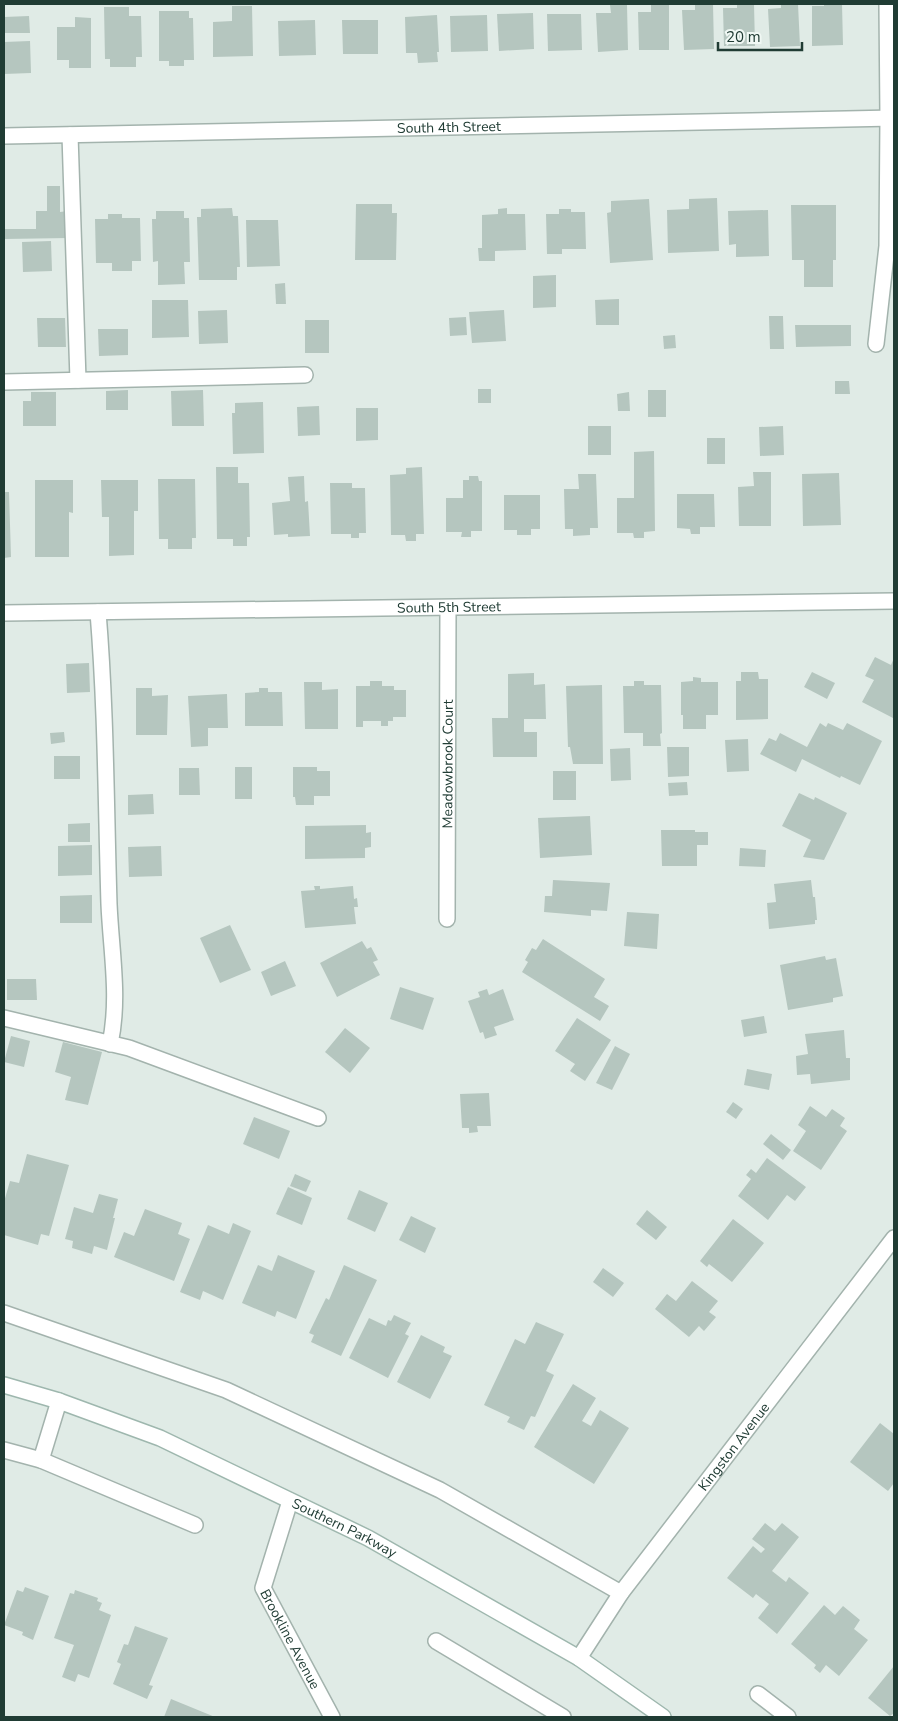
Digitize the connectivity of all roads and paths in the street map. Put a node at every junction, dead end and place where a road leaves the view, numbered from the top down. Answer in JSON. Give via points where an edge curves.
{"nodes":[{"id":1,"x":887,"y":4,"type":"edge"},
{"id":2,"x":891,"y":118,"type":"edge"},
{"id":3,"x":70,"y":135,"type":"junction"},
{"id":4,"x":4,"y":136,"type":"edge"},
{"id":5,"x":876,"y":344,"type":"dead end"},
{"id":6,"x":305,"y":375,"type":"dead end"},
{"id":7,"x":78,"y":380,"type":"junction"},
{"id":8,"x":4,"y":382,"type":"edge"},
{"id":9,"x":894,"y":601,"type":"edge"},
{"id":10,"x":448,"y":608,"type":"junction"},
{"id":11,"x":98,"y":612,"type":"junction"},
{"id":12,"x":4,"y":613,"type":"edge"},
{"id":13,"x":447,"y":919,"type":"dead end"},
{"id":14,"x":4,"y":1018,"type":"edge"},
{"id":15,"x":110,"y":1044,"type":"junction"},
{"id":16,"x":318,"y":1118,"type":"dead end"},
{"id":17,"x":894,"y":1238,"type":"edge"},
{"id":18,"x":4,"y":1313,"type":"edge"},
{"id":19,"x":4,"y":1385,"type":"edge"},
{"id":20,"x":59,"y":1401,"type":"junction"},
{"id":21,"x":4,"y":1450,"type":"edge"},
{"id":22,"x":40,"y":1460,"type":"junction"},
{"id":23,"x":290,"y":1501,"type":"junction"},
{"id":24,"x":195,"y":1525,"type":"dead end"},
{"id":25,"x":621,"y":1593,"type":"junction"},
{"id":26,"x":436,"y":1641,"type":"dead end"},
{"id":27,"x":579,"y":1658,"type":"junction"},
{"id":28,"x":758,"y":1694,"type":"dead end"},
{"id":29,"x":332,"y":1717,"type":"edge"},
{"id":30,"x":563,"y":1717,"type":"edge"},
{"id":31,"x":663,"y":1717,"type":"edge"},
{"id":32,"x":788,"y":1717,"type":"edge"}],
"edges":[{"from":1,"to":2,"type":"street"},
{"from":2,"to":3,"type":"street","name":"South 4th Street"},
{"from":2,"to":5,"type":"street","via":[[887,246]]},
{"from":3,"to":4,"type":"street","name":"South 4th Street"},
{"from":3,"to":7,"type":"street"},
{"from":6,"to":7,"type":"street"},
{"from":7,"to":8,"type":"street"},
{"from":9,"to":10,"type":"street","name":"South 5th Street"},
{"from":10,"to":11,"type":"street","name":"South 5th Street"},
{"from":10,"to":13,"type":"street","name":"Meadowbrook Court"},
{"from":11,"to":12,"type":"street","name":"South 5th Street"},
{"from":11,"to":15,"type":"street","via":[[115,988],[115,1023]]},
{"from":14,"to":15,"type":"street"},
{"from":15,"to":16,"type":"street","via":[[129,1048]]},
{"from":17,"to":25,"type":"street","name":"Kingston Avenue"},
{"from":18,"to":25,"type":"street","via":[[226,1390],[440,1490]]},
{"from":19,"to":20,"type":"street","name":"Southern Parkway"},
{"from":20,"to":22,"type":"street"},
{"from":20,"to":23,"type":"street","name":"Southern Parkway","via":[[160,1438]]},
{"from":21,"to":22,"type":"street"},
{"from":22,"to":24,"type":"street"},
{"from":23,"to":27,"type":"street","name":"Southern Parkway","via":[[368,1538]]},
{"from":23,"to":29,"type":"street","name":"Brookline Avenue","via":[[263,1588]]},
{"from":25,"to":27,"type":"street","name":"Kingston Avenue"},
{"from":26,"to":30,"type":"street"},
{"from":27,"to":31,"type":"street","name":"Southern Parkway"},
{"from":28,"to":32,"type":"street"}]}
